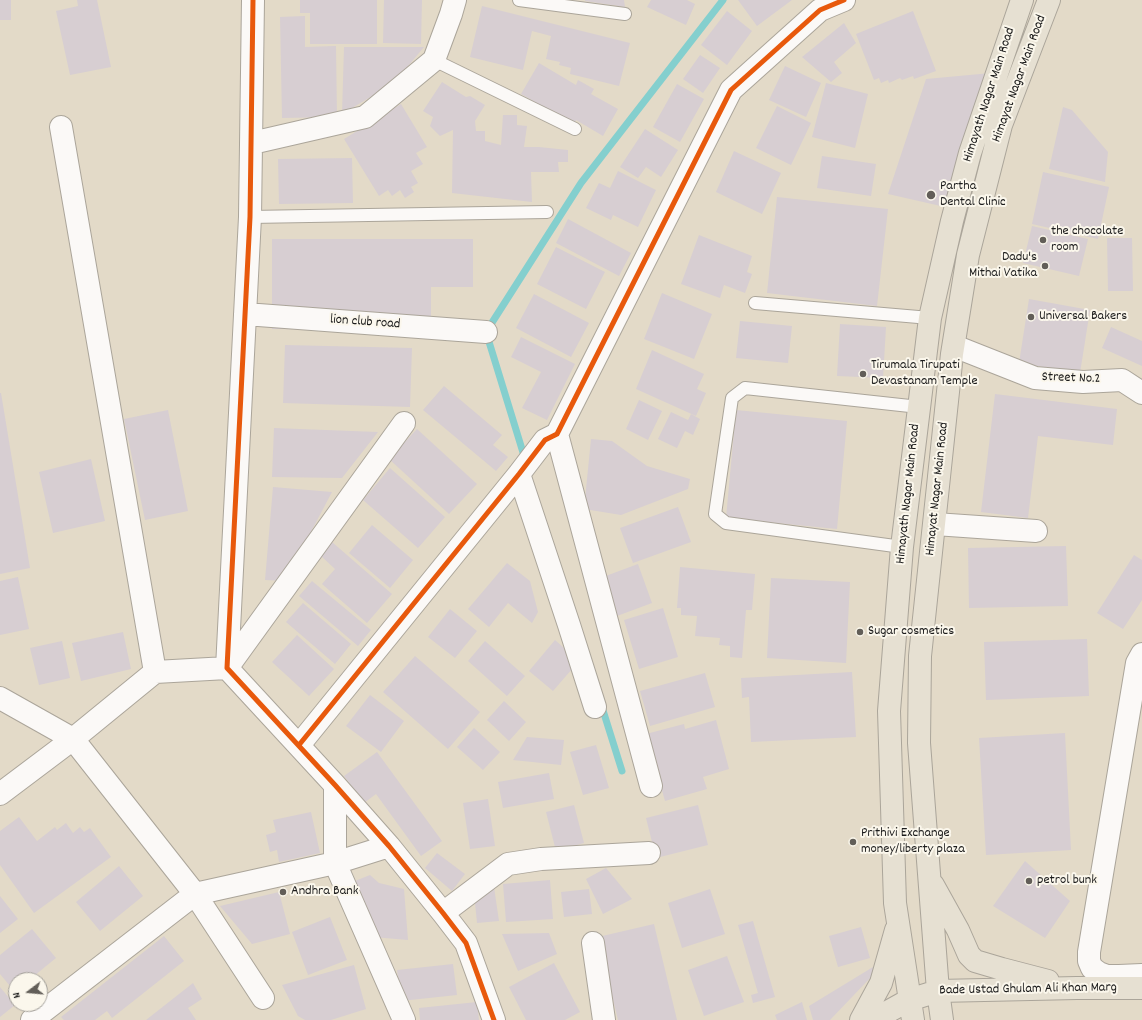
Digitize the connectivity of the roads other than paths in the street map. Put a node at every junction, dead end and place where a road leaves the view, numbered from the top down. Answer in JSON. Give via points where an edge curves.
{"nodes":[{"id":1,"x":253,"y":0,"type":"edge"},
{"id":2,"x":455,"y":0,"type":"edge"},
{"id":3,"x":519,"y":0,"type":"edge"},
{"id":4,"x":844,"y":0,"type":"edge"},
{"id":5,"x":1022,"y":0,"type":"edge"},
{"id":6,"x":1049,"y":0,"type":"edge"},
{"id":7,"x":625,"y":14,"type":"dead end"},
{"id":8,"x":434,"y":60,"type":"junction"},
{"id":9,"x":61,"y":127,"type":"dead end"},
{"id":10,"x":575,"y":129,"type":"dead end"},
{"id":11,"x":252,"y":143,"type":"junction"},
{"id":12,"x":547,"y":212,"type":"dead end"},
{"id":13,"x":250,"y":217,"type":"junction"},
{"id":14,"x":756,"y":303,"type":"dead end"},
{"id":15,"x":245,"y":314,"type":"junction"},
{"id":16,"x":930,"y":318,"type":"junction"},
{"id":17,"x":486,"y":332,"type":"dead end"},
{"id":18,"x":954,"y":346,"type":"junction"},
{"id":19,"x":1142,"y":393,"type":"edge"},
{"id":20,"x":919,"y":407,"type":"junction"},
{"id":21,"x":404,"y":423,"type":"dead end"},
{"id":22,"x":551,"y":437,"type":"junction"},
{"id":23,"x":519,"y":474,"type":"junction"},
{"id":24,"x":935,"y":524,"type":"junction"},
{"id":25,"x":1036,"y":531,"type":"dead end"},
{"id":26,"x":902,"y":546,"type":"junction"},
{"id":27,"x":1140,"y":659,"type":"edge"},
{"id":28,"x":227,"y":668,"type":"junction"},
{"id":29,"x":155,"y":672,"type":"junction"},
{"id":30,"x":0,"y":698,"type":"edge"},
{"id":31,"x":595,"y":707,"type":"dead end"},
{"id":32,"x":73,"y":739,"type":"junction"},
{"id":33,"x":299,"y":745,"type":"junction"},
{"id":34,"x":335,"y":786,"type":"junction"},
{"id":35,"x":651,"y":786,"type":"dead end"},
{"id":36,"x":0,"y":794,"type":"edge"},
{"id":37,"x":389,"y":846,"type":"junction"},
{"id":38,"x":649,"y":853,"type":"dead end"},
{"id":39,"x":335,"y":863,"type":"junction"},
{"id":40,"x":929,"y":879,"type":"junction"},
{"id":41,"x":195,"y":894,"type":"junction"},
{"id":42,"x":443,"y":913,"type":"junction"},
{"id":43,"x":898,"y":922,"type":"junction"},
{"id":44,"x":593,"y":943,"type":"dead end"},
{"id":45,"x":1142,"y":975,"type":"edge"},
{"id":46,"x":1077,"y":988,"type":"junction"},
{"id":47,"x":1142,"y":988,"type":"edge"},
{"id":48,"x":938,"y":991,"type":"junction"},
{"id":49,"x":263,"y":998,"type":"dead end"},
{"id":50,"x":911,"y":1010,"type":"edge"},
{"id":51,"x":32,"y":1020,"type":"edge"},
{"id":52,"x":404,"y":1020,"type":"edge"},
{"id":53,"x":494,"y":1020,"type":"edge"},
{"id":54,"x":604,"y":1020,"type":"edge"},
{"id":55,"x":862,"y":1020,"type":"edge"},
{"id":56,"x":873,"y":1020,"type":"edge"},
{"id":57,"x":942,"y":1020,"type":"edge"}],
"edges":[{"from":1,"to":11,"type":"street"},
{"from":2,"to":8,"type":"street"},
{"from":3,"to":7,"type":"lane"},
{"from":4,"to":22,"type":"street","via":[[820,10],[731,90]]},
{"from":5,"to":16,"type":"main road","name":"Himayath Nagar Main Road","via":[[970,153]]},
{"from":6,"to":18,"type":"main road","name":"Himayat Nagar Main Road","via":[[1001,125],[968,255]]},
{"from":8,"to":10,"type":"lane"},
{"from":8,"to":11,"type":"street","via":[[365,117]]},
{"from":9,"to":29,"type":"street"},
{"from":11,"to":13,"type":"street"},
{"from":12,"to":13,"type":"lane"},
{"from":13,"to":15,"type":"street"},
{"from":14,"to":16,"type":"lane"},
{"from":15,"to":17,"type":"street","name":"lion club road"},
{"from":15,"to":28,"type":"street"},
{"from":16,"to":20,"type":"main road","name":"Himayath Nagar Main Road"},
{"from":18,"to":19,"type":"street","name":"Street No.2","via":[[1035,378],[1083,382],[1122,380]]},
{"from":18,"to":24,"type":"main road","name":"Himayat Nagar Main Road"},
{"from":20,"to":26,"type":"main road","name":"Himayath Nagar Main Road"},
{"from":20,"to":26,"type":"lane","via":[[745,388],[732,398],[715,514],[726,523]]},
{"from":21,"to":28,"type":"street"},
{"from":22,"to":23,"type":"street"},
{"from":22,"to":35,"type":"street"},
{"from":23,"to":31,"type":"street"},
{"from":23,"to":33,"type":"street"},
{"from":24,"to":25,"type":"street"},
{"from":24,"to":40,"type":"main road","name":"Himayat Nagar Main Road","via":[[920,656],[919,743]]},
{"from":26,"to":43,"type":"main road","name":"Himayath Nagar Main Road","via":[[889,711],[895,903]]},
{"from":27,"to":45,"type":"street","via":[[1089,961],[1092,968],[1107,976]]},
{"from":28,"to":29,"type":"street"},
{"from":28,"to":33,"type":"street"},
{"from":29,"to":32,"type":"street"},
{"from":30,"to":32,"type":"street"},
{"from":32,"to":36,"type":"street"},
{"from":32,"to":41,"type":"street"},
{"from":33,"to":34,"type":"street"},
{"from":34,"to":37,"type":"street"},
{"from":34,"to":39,"type":"street"},
{"from":37,"to":39,"type":"street"},
{"from":37,"to":42,"type":"street"},
{"from":38,"to":42,"type":"street","via":[[541,859],[508,864]]},
{"from":39,"to":41,"type":"street"},
{"from":39,"to":52,"type":"street"},
{"from":40,"to":46,"type":"main road","via":[[969,955],[975,961]]},
{"from":40,"to":48,"type":"main road","name":"Himayat Nagar Main Road"},
{"from":41,"to":49,"type":"street"},
{"from":41,"to":51,"type":"street"},
{"from":42,"to":53,"type":"street","via":[[466,943]]},
{"from":43,"to":50,"type":"main road","name":"Himayath Nagar Main Road"},
{"from":43,"to":55,"type":"main road","via":[[881,983]]},
{"from":44,"to":54,"type":"street"},
{"from":46,"to":47,"type":"main road","name":"Bade Ustad Ghulam Ali Khan Marg"},
{"from":46,"to":48,"type":"main road","name":"Bade Ustad Ghulam Ali Khan Marg"},
{"from":48,"to":50,"type":"main road","name":"Bade Ustad Ghulam Ali Khan Marg"},
{"from":48,"to":57,"type":"main road","name":"Himayat Nagar Main Road"},
{"from":50,"to":56,"type":"main road","name":"Bade Ustad Ghulam Ali Khan Marg"}]}
